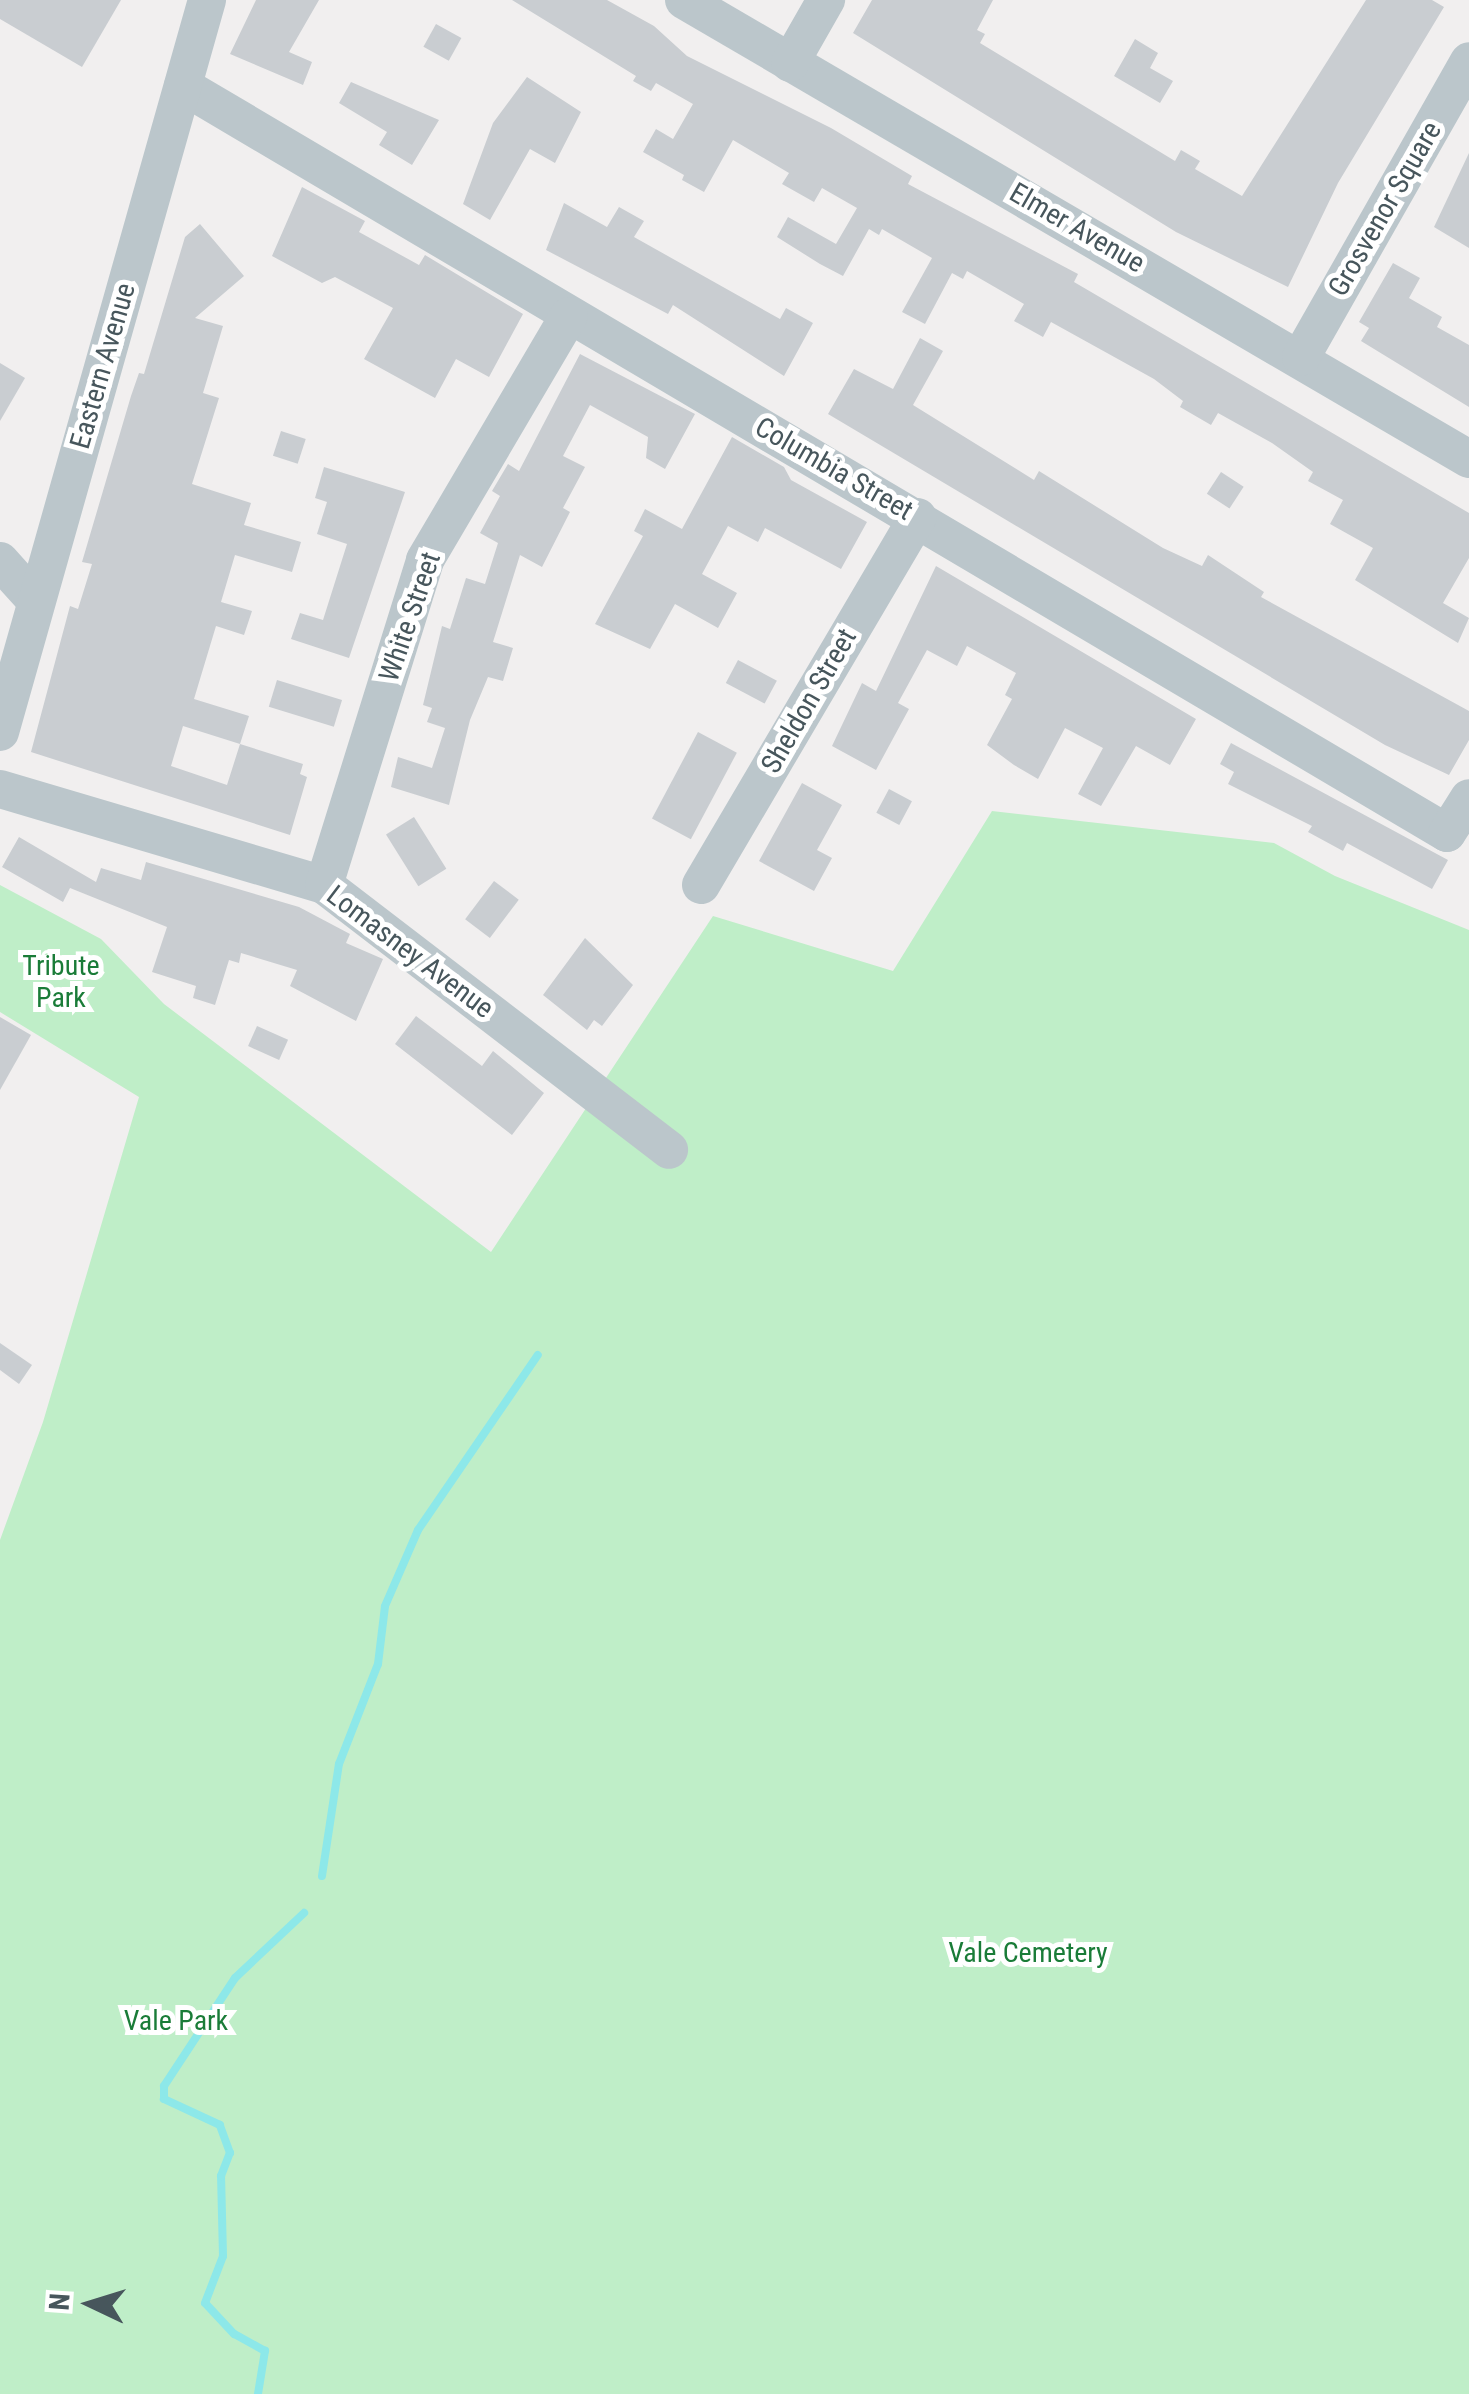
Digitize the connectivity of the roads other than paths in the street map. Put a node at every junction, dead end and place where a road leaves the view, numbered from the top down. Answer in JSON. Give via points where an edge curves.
{"nodes":[{"id":1,"x":207,"y":0,"type":"edge"},
{"id":2,"x":684,"y":0,"type":"edge"},
{"id":3,"x":826,"y":0,"type":"edge"},
{"id":4,"x":1469,"y":61,"type":"edge"},
{"id":5,"x":790,"y":63,"type":"junction"},
{"id":6,"x":183,"y":86,"type":"junction"},
{"id":7,"x":569,"y":316,"type":"junction"},
{"id":8,"x":1301,"y":357,"type":"junction"},
{"id":9,"x":1469,"y":460,"type":"edge"},
{"id":10,"x":918,"y":517,"type":"junction"},
{"id":11,"x":0,"y":561,"type":"edge"},
{"id":12,"x":18,"y":600,"type":"edge"},
{"id":13,"x":0,"y":732,"type":"edge"},
{"id":14,"x":0,"y":789,"type":"edge"},
{"id":15,"x":1469,"y":798,"type":"edge"},
{"id":16,"x":324,"y":884,"type":"junction"},
{"id":17,"x":702,"y":886,"type":"dead end"},
{"id":18,"x":670,"y":1150,"type":"dead end"}],
"edges":[{"from":1,"to":6,"type":"street","name":"Eastern Avenue"},
{"from":2,"to":5,"type":"street","name":"Elmer Avenue"},
{"from":3,"to":5,"type":"street"},
{"from":4,"to":8,"type":"street","name":"Grosvenor Square"},
{"from":5,"to":8,"type":"street","name":"Elmer Avenue"},
{"from":6,"to":7,"type":"street","name":"Columbia Street"},
{"from":6,"to":12,"type":"street","name":"Eastern Avenue"},
{"from":7,"to":10,"type":"street","name":"Columbia Street"},
{"from":7,"to":16,"type":"street","name":"White Street","via":[[425,560]]},
{"from":8,"to":9,"type":"street","name":"Elmer Avenue"},
{"from":10,"to":15,"type":"street","name":"Columbia Street","via":[[1448,833]]},
{"from":10,"to":17,"type":"street","name":"Sheldon Street"},
{"from":11,"to":12,"type":"street"},
{"from":12,"to":13,"type":"street","name":"Eastern Avenue"},
{"from":14,"to":16,"type":"street","name":"Lomasney Avenue"},
{"from":16,"to":18,"type":"street","name":"Lomasney Avenue"}]}
